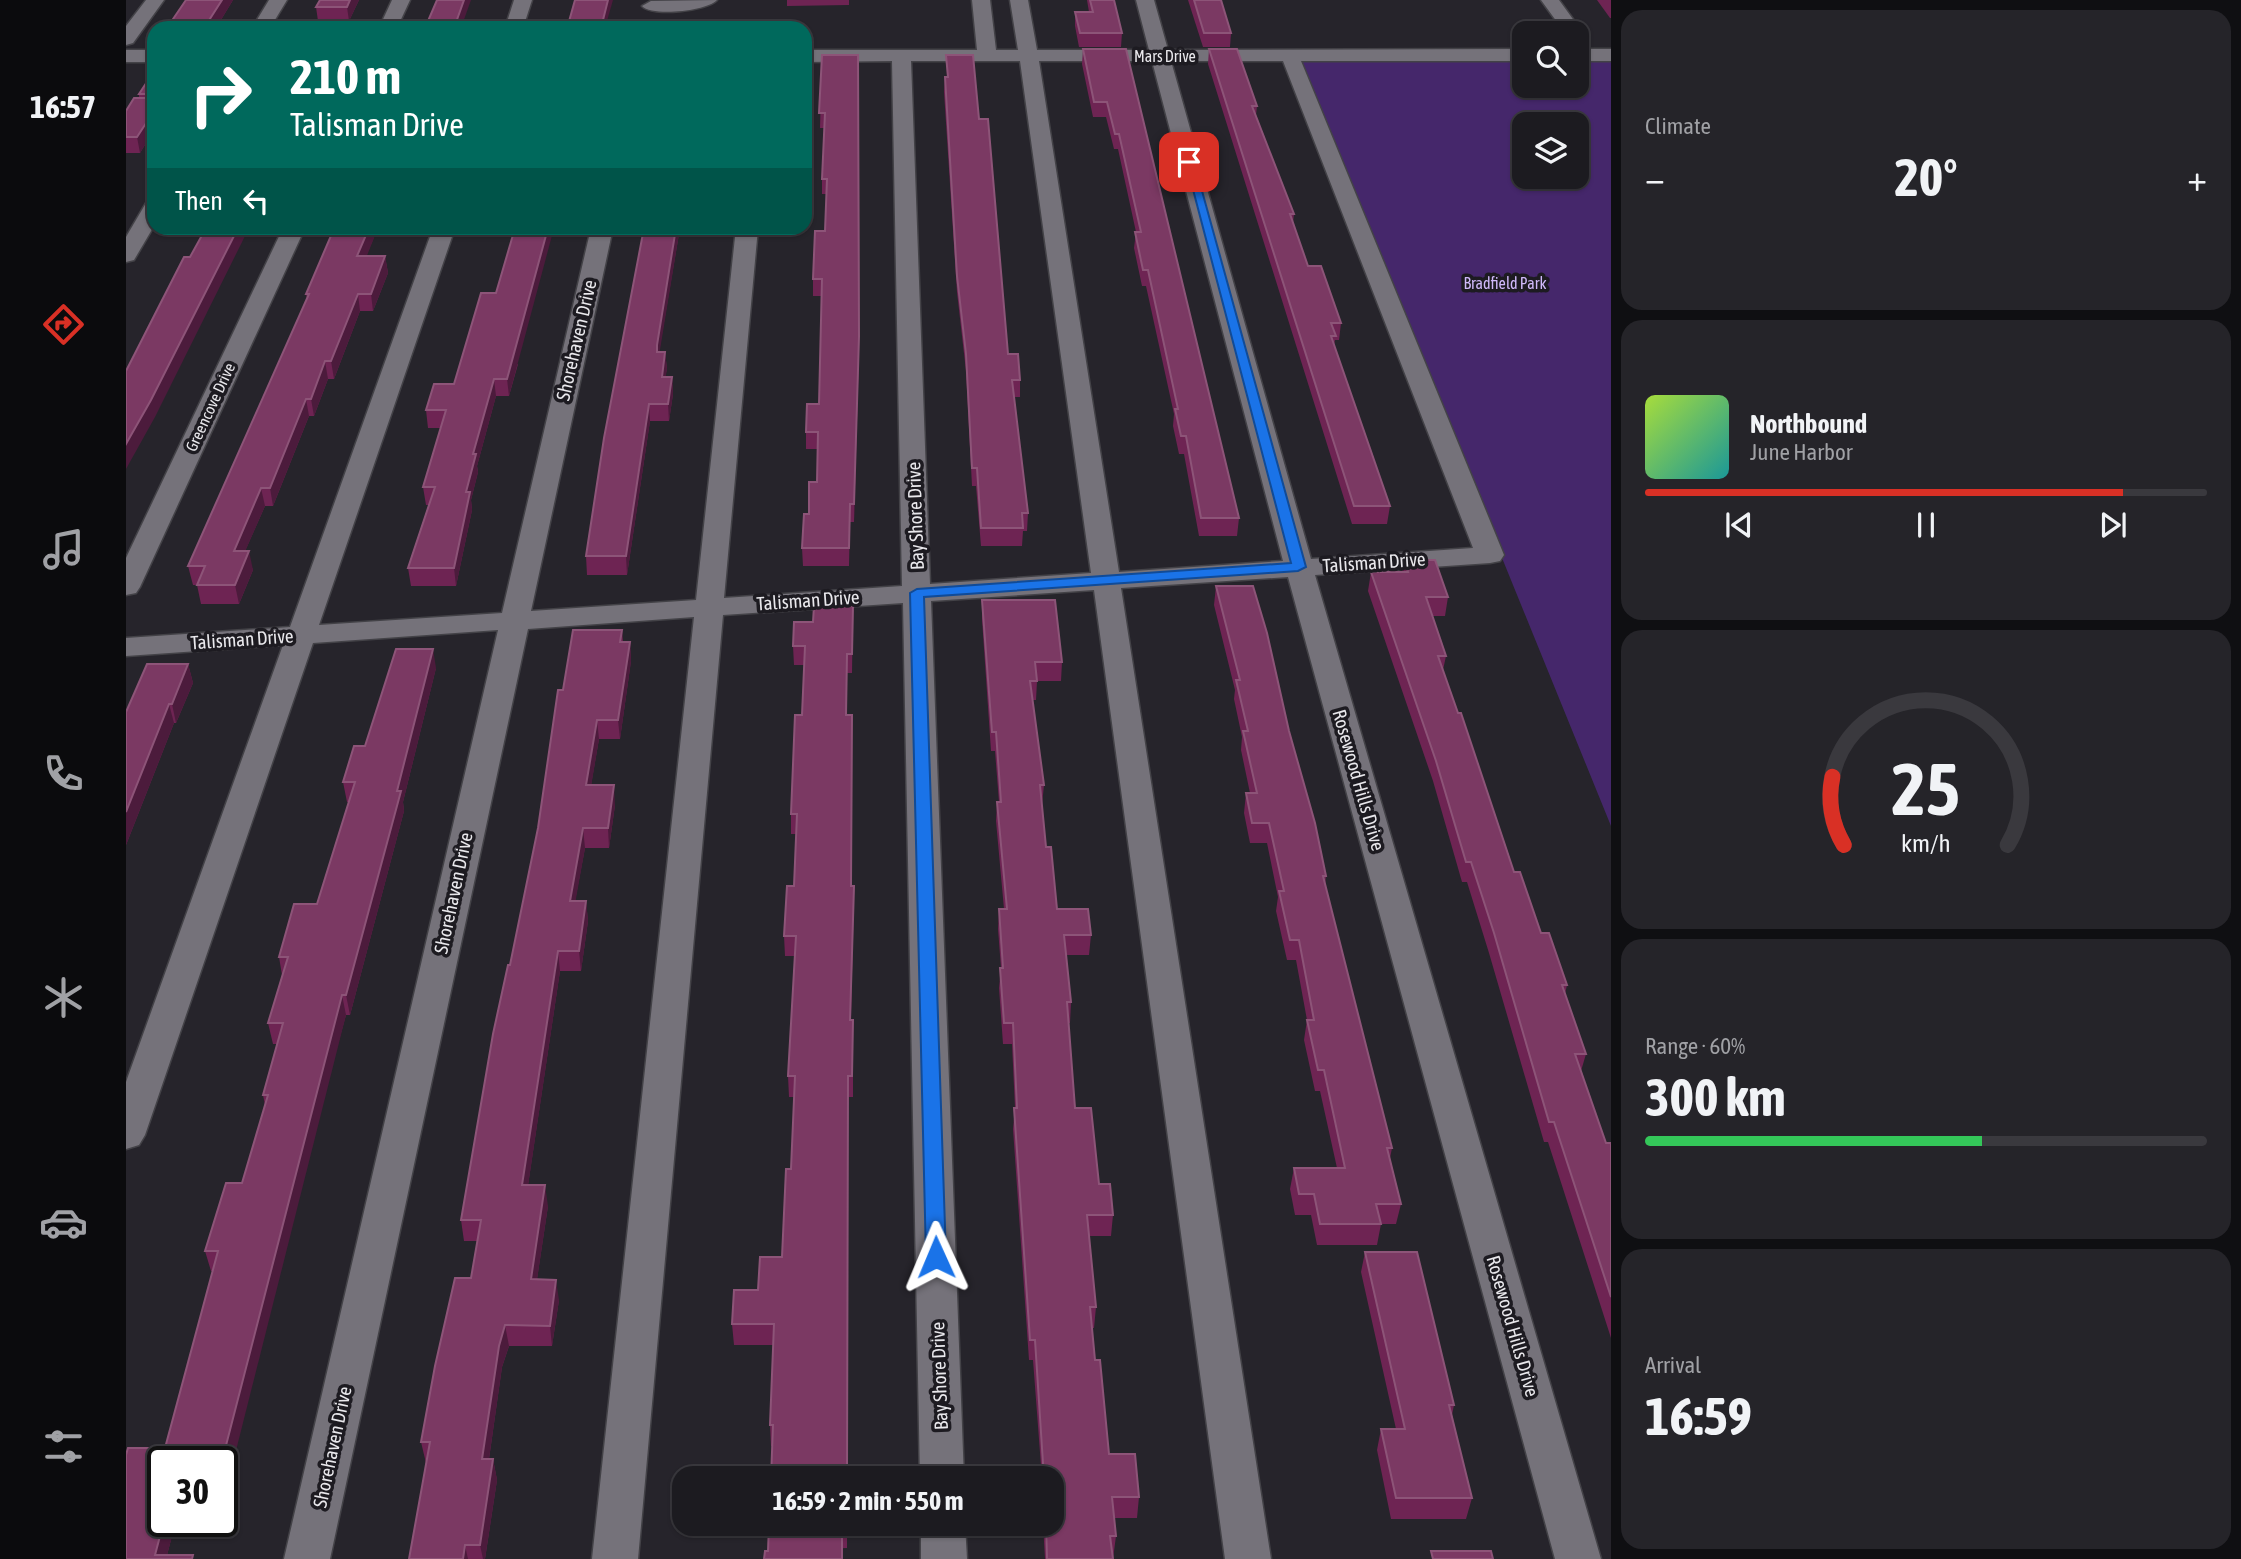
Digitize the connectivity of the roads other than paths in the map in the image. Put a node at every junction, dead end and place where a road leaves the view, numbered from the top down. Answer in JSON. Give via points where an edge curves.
{"nodes":[{"id":1,"x":155,"y":0,"type":"edge"},
{"id":2,"x":278,"y":0,"type":"edge"},
{"id":3,"x":401,"y":0,"type":"edge"},
{"id":4,"x":523,"y":0,"type":"edge"},
{"id":5,"x":708,"y":0,"type":"edge"},
{"id":6,"x":981,"y":0,"type":"edge"},
{"id":7,"x":1019,"y":0,"type":"edge"},
{"id":8,"x":1145,"y":0,"type":"edge"},
{"id":9,"x":1550,"y":0,"type":"edge"},
{"id":10,"x":652,"y":3,"type":"edge"},
{"id":11,"x":265,"y":21,"type":"edge"},
{"id":12,"x":391,"y":21,"type":"edge"},
{"id":13,"x":516,"y":21,"type":"edge"},
{"id":14,"x":648,"y":21,"type":"edge"},
{"id":15,"x":1566,"y":21,"type":"edge"},
{"id":16,"x":126,"y":39,"type":"edge"},
{"id":17,"x":1512,"y":55,"type":"edge"},
{"id":18,"x":1589,"y":55,"type":"edge"},
{"id":19,"x":1611,"y":55,"type":"edge"},
{"id":20,"x":126,"y":56,"type":"edge"},
{"id":21,"x":147,"y":56,"type":"edge"},
{"id":22,"x":812,"y":56,"type":"edge"},
{"id":23,"x":901,"y":56,"type":"junction"},
{"id":24,"x":987,"y":56,"type":"junction"},
{"id":25,"x":1029,"y":56,"type":"junction"},
{"id":26,"x":1159,"y":56,"type":"junction"},
{"id":27,"x":1290,"y":56,"type":"junction"},
{"id":28,"x":147,"y":220,"type":"edge"},
{"id":29,"x":291,"y":235,"type":"edge"},
{"id":30,"x":441,"y":235,"type":"edge"},
{"id":31,"x":600,"y":235,"type":"edge"},
{"id":32,"x":746,"y":235,"type":"edge"},
{"id":33,"x":126,"y":255,"type":"edge"},
{"id":34,"x":1298,"y":567,"type":"junction"},
{"id":35,"x":1105,"y":579,"type":"junction"},
{"id":36,"x":126,"y":587,"type":"edge"},
{"id":37,"x":917,"y":593,"type":"junction"},
{"id":38,"x":708,"y":607,"type":"junction"},
{"id":39,"x":513,"y":621,"type":"junction"},
{"id":40,"x":300,"y":635,"type":"junction"},
{"id":41,"x":126,"y":647,"type":"edge"},
{"id":42,"x":126,"y":1135,"type":"edge"},
{"id":43,"x":942,"y":1466,"type":"edge"},
{"id":44,"x":943,"y":1536,"type":"edge"},
{"id":45,"x":307,"y":1559,"type":"edge"},
{"id":46,"x":615,"y":1559,"type":"edge"},
{"id":47,"x":944,"y":1559,"type":"edge"},
{"id":48,"x":1248,"y":1559,"type":"edge"},
{"id":49,"x":1578,"y":1559,"type":"edge"}],
"edges":[{"from":1,"to":16,"type":"street"},
{"from":2,"to":11,"type":"street"},
{"from":3,"to":12,"type":"street"},
{"from":4,"to":13,"type":"street"},
{"from":5,"to":10,"type":"street","via":[[692,5]]},
{"from":6,"to":24,"type":"street"},
{"from":7,"to":25,"type":"street"},
{"from":8,"to":26,"type":"street","name":"Rosewood Hills Drive"},
{"from":9,"to":15,"type":"street"},
{"from":10,"to":14,"type":"street"},
{"from":17,"to":27,"type":"street","name":"Mars Drive"},
{"from":18,"to":19,"type":"street"},
{"from":20,"to":21,"type":"street"},
{"from":22,"to":23,"type":"street","name":"Mars Drive"},
{"from":23,"to":24,"type":"street","name":"Mars Drive"},
{"from":23,"to":37,"type":"street","name":"Bay Shore Drive"},
{"from":24,"to":25,"type":"street","name":"Mars Drive"},
{"from":25,"to":26,"type":"street","name":"Mars Drive"},
{"from":25,"to":35,"type":"street"},
{"from":26,"to":27,"type":"street","name":"Mars Drive"},
{"from":26,"to":34,"type":"street","name":"Rosewood Hills Drive"},
{"from":27,"to":34,"type":"street","name":"Talisman Drive","via":[[1490,555]]},
{"from":28,"to":33,"type":"street"},
{"from":29,"to":36,"type":"street","name":"Greencove Drive"},
{"from":30,"to":40,"type":"street"},
{"from":31,"to":39,"type":"street","name":"Shorehaven Drive"},
{"from":32,"to":38,"type":"street"},
{"from":34,"to":35,"type":"street","name":"Talisman Drive"},
{"from":34,"to":49,"type":"street","name":"Rosewood Hills Drive"},
{"from":35,"to":37,"type":"street","name":"Talisman Drive"},
{"from":35,"to":48,"type":"street"},
{"from":37,"to":38,"type":"street","name":"Talisman Drive"},
{"from":37,"to":43,"type":"street","name":"Bay Shore Drive"},
{"from":38,"to":39,"type":"street","name":"Talisman Drive"},
{"from":38,"to":46,"type":"street"},
{"from":39,"to":40,"type":"street","name":"Talisman Drive"},
{"from":39,"to":45,"type":"street","name":"Shorehaven Drive"},
{"from":40,"to":41,"type":"street","name":"Talisman Drive"},
{"from":40,"to":42,"type":"street"},
{"from":44,"to":47,"type":"street"}]}
